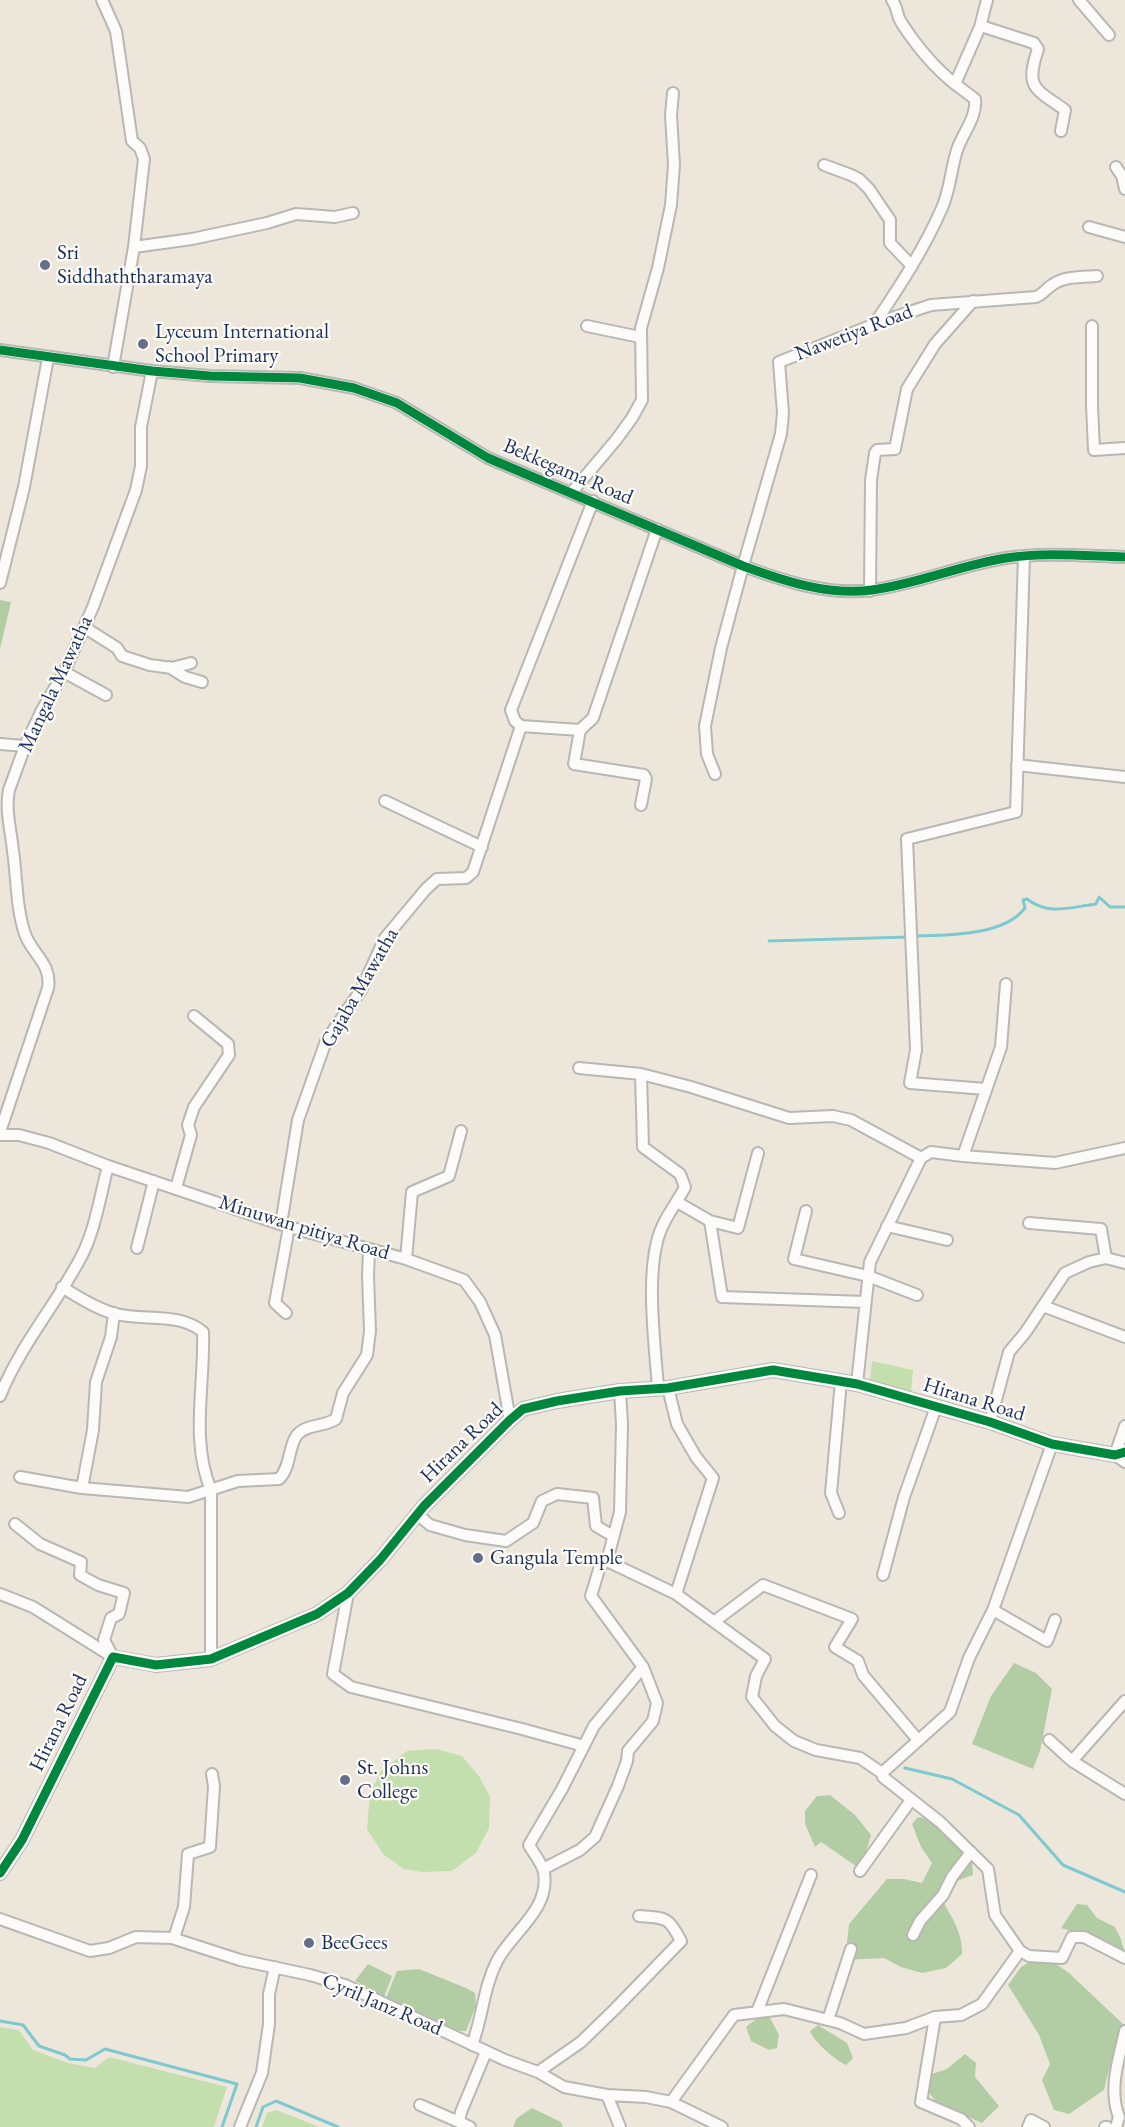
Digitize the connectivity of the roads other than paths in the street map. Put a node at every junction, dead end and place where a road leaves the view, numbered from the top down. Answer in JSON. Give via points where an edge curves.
{"nodes":[{"id":1,"x":102,"y":0,"type":"edge"},
{"id":2,"x":892,"y":0,"type":"edge"},
{"id":3,"x":987,"y":0,"type":"edge"},
{"id":4,"x":1079,"y":0,"type":"edge"},
{"id":5,"x":981,"y":26,"type":"junction"},
{"id":6,"x":1110,"y":35,"type":"dead end"},
{"id":7,"x":956,"y":84,"type":"junction"},
{"id":8,"x":673,"y":93,"type":"dead end"},
{"id":9,"x":1060,"y":131,"type":"dead end"},
{"id":10,"x":824,"y":165,"type":"dead end"},
{"id":11,"x":1116,"y":167,"type":"dead end"},
{"id":12,"x":1125,"y":189,"type":"edge"},
{"id":13,"x":353,"y":213,"type":"dead end"},
{"id":14,"x":1089,"y":227,"type":"dead end"},
{"id":15,"x":1125,"y":237,"type":"edge"},
{"id":16,"x":134,"y":247,"type":"junction"},
{"id":17,"x":912,"y":266,"type":"junction"},
{"id":18,"x":1097,"y":276,"type":"dead end"},
{"id":19,"x":973,"y":301,"type":"junction"},
{"id":20,"x":875,"y":324,"type":"junction"},
{"id":21,"x":587,"y":326,"type":"dead end"},
{"id":22,"x":1092,"y":326,"type":"dead end"},
{"id":23,"x":640,"y":337,"type":"junction"},
{"id":24,"x":0,"y":350,"type":"edge"},
{"id":25,"x":48,"y":358,"type":"junction"},
{"id":26,"x":113,"y":367,"type":"junction"},
{"id":27,"x":152,"y":371,"type":"junction"},
{"id":28,"x":1125,"y":448,"type":"edge"},
{"id":29,"x":572,"y":492,"type":"junction"},
{"id":30,"x":593,"y":501,"type":"junction"},
{"id":31,"x":657,"y":529,"type":"junction"},
{"id":32,"x":1024,"y":556,"type":"junction"},
{"id":33,"x":1125,"y":556,"type":"edge"},
{"id":34,"x":743,"y":566,"type":"junction"},
{"id":35,"x":0,"y":583,"type":"edge"},
{"id":36,"x":870,"y":591,"type":"junction"},
{"id":37,"x":84,"y":627,"type":"junction"},
{"id":38,"x":191,"y":663,"type":"dead end"},
{"id":39,"x":169,"y":667,"type":"junction"},
{"id":40,"x":64,"y":672,"type":"junction"},
{"id":41,"x":202,"y":682,"type":"dead end"},
{"id":42,"x":106,"y":695,"type":"dead end"},
{"id":43,"x":521,"y":726,"type":"junction"},
{"id":44,"x":580,"y":730,"type":"junction"},
{"id":45,"x":0,"y":744,"type":"edge"},
{"id":46,"x":25,"y":746,"type":"junction"},
{"id":47,"x":1017,"y":765,"type":"junction"},
{"id":48,"x":715,"y":774,"type":"dead end"},
{"id":49,"x":1125,"y":777,"type":"edge"},
{"id":50,"x":385,"y":801,"type":"dead end"},
{"id":51,"x":641,"y":805,"type":"dead end"},
{"id":52,"x":482,"y":847,"type":"junction"},
{"id":53,"x":1006,"y":984,"type":"dead end"},
{"id":54,"x":194,"y":1016,"type":"dead end"},
{"id":55,"x":579,"y":1068,"type":"dead end"},
{"id":56,"x":642,"y":1074,"type":"junction"},
{"id":57,"x":986,"y":1089,"type":"junction"},
{"id":58,"x":461,"y":1131,"type":"dead end"},
{"id":59,"x":0,"y":1133,"type":"edge"},
{"id":60,"x":1125,"y":1148,"type":"edge"},
{"id":61,"x":758,"y":1153,"type":"dead end"},
{"id":62,"x":963,"y":1156,"type":"junction"},
{"id":63,"x":921,"y":1158,"type":"junction"},
{"id":64,"x":108,"y":1166,"type":"junction"},
{"id":65,"x":154,"y":1181,"type":"junction"},
{"id":66,"x":176,"y":1188,"type":"junction"},
{"id":67,"x":677,"y":1202,"type":"junction"},
{"id":68,"x":806,"y":1211,"type":"dead end"},
{"id":69,"x":710,"y":1221,"type":"junction"},
{"id":70,"x":1029,"y":1223,"type":"dead end"},
{"id":71,"x":285,"y":1226,"type":"junction"},
{"id":72,"x":887,"y":1226,"type":"junction"},
{"id":73,"x":947,"y":1240,"type":"dead end"},
{"id":74,"x":137,"y":1248,"type":"dead end"},
{"id":75,"x":369,"y":1250,"type":"junction"},
{"id":76,"x":1106,"y":1258,"type":"junction"},
{"id":77,"x":406,"y":1259,"type":"junction"},
{"id":78,"x":1125,"y":1263,"type":"edge"},
{"id":79,"x":868,"y":1276,"type":"junction"},
{"id":80,"x":62,"y":1287,"type":"junction"},
{"id":81,"x":917,"y":1295,"type":"dead end"},
{"id":82,"x":866,"y":1302,"type":"junction"},
{"id":83,"x":1043,"y":1306,"type":"junction"},
{"id":84,"x":286,"y":1313,"type":"dead end"},
{"id":85,"x":114,"y":1314,"type":"junction"},
{"id":86,"x":1125,"y":1337,"type":"edge"},
{"id":87,"x":841,"y":1382,"type":"junction"},
{"id":88,"x":857,"y":1384,"type":"junction"},
{"id":89,"x":663,"y":1388,"type":"junction"},
{"id":90,"x":620,"y":1391,"type":"junction"},
{"id":91,"x":0,"y":1396,"type":"edge"},
{"id":92,"x":936,"y":1407,"type":"junction"},
{"id":93,"x":510,"y":1420,"type":"junction"},
{"id":94,"x":990,"y":1422,"type":"junction"},
{"id":95,"x":1125,"y":1426,"type":"edge"},
{"id":96,"x":1052,"y":1444,"type":"junction"},
{"id":97,"x":1122,"y":1456,"type":"edge"},
{"id":98,"x":20,"y":1477,"type":"dead end"},
{"id":99,"x":82,"y":1488,"type":"junction"},
{"id":100,"x":211,"y":1490,"type":"junction"},
{"id":101,"x":839,"y":1513,"type":"dead end"},
{"id":102,"x":417,"y":1514,"type":"junction"},
{"id":103,"x":15,"y":1524,"type":"dead end"},
{"id":104,"x":613,"y":1536,"type":"junction"},
{"id":105,"x":607,"y":1561,"type":"junction"},
{"id":106,"x":883,"y":1575,"type":"dead end"},
{"id":107,"x":348,"y":1593,"type":"junction"},
{"id":108,"x":0,"y":1594,"type":"edge"},
{"id":109,"x":676,"y":1594,"type":"junction"},
{"id":110,"x":993,"y":1610,"type":"junction"},
{"id":111,"x":1055,"y":1620,"type":"dead end"},
{"id":112,"x":715,"y":1621,"type":"junction"},
{"id":113,"x":113,"y":1657,"type":"junction"},
{"id":114,"x":211,"y":1659,"type":"junction"},
{"id":115,"x":642,"y":1667,"type":"junction"},
{"id":116,"x":1125,"y":1701,"type":"edge"},
{"id":117,"x":918,"y":1740,"type":"junction"},
{"id":118,"x":1049,"y":1740,"type":"dead end"},
{"id":119,"x":584,"y":1746,"type":"junction"},
{"id":120,"x":1072,"y":1761,"type":"junction"},
{"id":121,"x":882,"y":1773,"type":"junction"},
{"id":122,"x":212,"y":1774,"type":"dead end"},
{"id":123,"x":1125,"y":1794,"type":"edge"},
{"id":124,"x":911,"y":1800,"type":"junction"},
{"id":125,"x":970,"y":1852,"type":"junction"},
{"id":126,"x":543,"y":1869,"type":"junction"},
{"id":127,"x":860,"y":1871,"type":"dead end"},
{"id":128,"x":0,"y":1874,"type":"edge"},
{"id":129,"x":811,"y":1875,"type":"dead end"},
{"id":130,"x":639,"y":1916,"type":"dead end"},
{"id":131,"x":0,"y":1919,"type":"edge"},
{"id":132,"x":913,"y":1935,"type":"dead end"},
{"id":133,"x":174,"y":1938,"type":"junction"},
{"id":134,"x":851,"y":1949,"type":"dead end"},
{"id":135,"x":1020,"y":1951,"type":"junction"},
{"id":136,"x":1125,"y":1958,"type":"edge"},
{"id":137,"x":275,"y":1967,"type":"junction"},
{"id":138,"x":757,"y":2012,"type":"junction"},
{"id":139,"x":936,"y":2017,"type":"junction"},
{"id":140,"x":828,"y":2020,"type":"junction"},
{"id":141,"x":1125,"y":2031,"type":"edge"},
{"id":142,"x":472,"y":2045,"type":"junction"},
{"id":143,"x":486,"y":2052,"type":"junction"},
{"id":144,"x":538,"y":2072,"type":"junction"},
{"id":145,"x":607,"y":2095,"type":"junction"},
{"id":146,"x":671,"y":2102,"type":"junction"},
{"id":147,"x":420,"y":2105,"type":"dead end"},
{"id":148,"x":459,"y":2122,"type":"junction"},
{"id":149,"x":240,"y":2127,"type":"edge"},
{"id":150,"x":470,"y":2127,"type":"edge"},
{"id":151,"x":620,"y":2127,"type":"edge"},
{"id":152,"x":722,"y":2127,"type":"edge"},
{"id":153,"x":969,"y":2127,"type":"edge"},
{"id":154,"x":1028,"y":2127,"type":"edge"},
{"id":155,"x":1044,"y":2127,"type":"edge"},
{"id":156,"x":1116,"y":2127,"type":"edge"}],
"edges":[{"from":1,"to":16,"type":"street","via":[[116,31],[132,141],[144,159]]},
{"from":2,"to":7,"type":"street","via":[[898,8],[898,20],[941,73]]},
{"from":3,"to":5,"type":"street"},
{"from":4,"to":6,"type":"street"},
{"from":5,"to":7,"type":"street"},
{"from":5,"to":9,"type":"street","via":[[1034,43],[1038,49],[1032,81],[1065,110]]},
{"from":7,"to":17,"type":"street","via":[[975,99],[973,116],[958,149],[943,206]]},
{"from":8,"to":23,"type":"street","via":[[671,205]]},
{"from":10,"to":17,"type":"street","via":[[851,175],[869,189],[890,220],[890,243]]},
{"from":11,"to":12,"type":"street"},
{"from":13,"to":16,"type":"street","via":[[335,217],[296,214],[246,228]]},
{"from":14,"to":15,"type":"street"},
{"from":16,"to":26,"type":"street"},
{"from":17,"to":20,"type":"street"},
{"from":18,"to":19,"type":"street","name":"Nawetiya Road","via":[[1054,283],[1036,297]]},
{"from":19,"to":20,"type":"street","name":"Nawetiya Road","via":[[931,305]]},
{"from":19,"to":36,"type":"street","via":[[935,344],[907,389],[895,448],[875,453],[871,480]]},
{"from":20,"to":34,"type":"street","name":"Nawetiya Road","via":[[779,362],[781,434]]},
{"from":21,"to":23,"type":"street"},
{"from":22,"to":28,"type":"street","via":[[1094,450]]},
{"from":23,"to":29,"type":"street","via":[[642,400]]},
{"from":24,"to":25,"type":"street","name":"Bekkegama Road"},
{"from":25,"to":26,"type":"street","name":"Bekkegama Road"},
{"from":25,"to":35,"type":"street","via":[[24,487]]},
{"from":26,"to":27,"type":"street","name":"Bekkegama Road"},
{"from":27,"to":29,"type":"street","name":"Bekkegama Road","via":[[300,378],[354,388],[397,403],[488,458]]},
{"from":27,"to":37,"type":"street","name":"Mangala Mawatha","via":[[141,427],[139,481]]},
{"from":29,"to":30,"type":"street","name":"Bekkegama Road"},
{"from":30,"to":31,"type":"street","name":"Bekkegama Road"},
{"from":30,"to":43,"type":"street","via":[[511,710]]},
{"from":31,"to":34,"type":"street","name":"Bekkegama Road"},
{"from":31,"to":44,"type":"street","via":[[593,718]]},
{"from":32,"to":33,"type":"street","name":"Bekkegama Road"},
{"from":32,"to":36,"type":"street","name":"Bekkegama Road"},
{"from":32,"to":47,"type":"street"},
{"from":34,"to":36,"type":"street","name":"Bekkegama Road","via":[[832,591]]},
{"from":34,"to":48,"type":"street","via":[[705,726],[707,754]]},
{"from":37,"to":39,"type":"street","via":[[117,648],[122,656]]},
{"from":37,"to":40,"type":"street","name":"Mangala Mawatha"},
{"from":38,"to":39,"type":"street"},
{"from":39,"to":41,"type":"street"},
{"from":40,"to":42,"type":"street"},
{"from":40,"to":46,"type":"street","name":"Mangala Mawatha"},
{"from":43,"to":44,"type":"street"},
{"from":43,"to":52,"type":"street","name":"Gajaba Mawatha"},
{"from":44,"to":51,"type":"street","via":[[574,764],[644,775]]},
{"from":45,"to":46,"type":"street"},
{"from":46,"to":59,"type":"street","name":"Mangala Mawatha","via":[[7,798],[9,820],[25,935],[50,977]]},
{"from":47,"to":49,"type":"street"},
{"from":47,"to":57,"type":"street","via":[[1016,812],[907,839],[916,1050],[910,1083]]},
{"from":50,"to":52,"type":"street"},
{"from":52,"to":71,"type":"street","name":"Gajaba Mawatha","via":[[466,878],[438,879],[385,938],[361,990],[326,1041],[298,1120]]},
{"from":53,"to":57,"type":"street","via":[[1001,1047]]},
{"from":54,"to":66,"type":"street","via":[[228,1044],[229,1055],[194,1107]]},
{"from":55,"to":56,"type":"street"},
{"from":56,"to":63,"type":"street","via":[[789,1118],[833,1116],[851,1120]]},
{"from":56,"to":67,"type":"street","via":[[643,1147],[680,1174],[685,1187]]},
{"from":57,"to":62,"type":"street"},
{"from":58,"to":77,"type":"street","via":[[449,1176],[412,1192]]},
{"from":59,"to":64,"type":"street","name":"Minuwan pitiya Road","via":[[49,1143]]},
{"from":60,"to":62,"type":"street","via":[[1055,1163]]},
{"from":61,"to":69,"type":"street","via":[[738,1227]]},
{"from":62,"to":63,"type":"street","via":[[931,1152]]},
{"from":63,"to":72,"type":"street"},
{"from":64,"to":65,"type":"street","name":"Minuwan pitiya Road"},
{"from":64,"to":80,"type":"street","via":[[81,1258]]},
{"from":65,"to":66,"type":"street","name":"Minuwan pitiya Road"},
{"from":65,"to":74,"type":"street"},
{"from":66,"to":71,"type":"street","name":"Minuwan pitiya Road"},
{"from":67,"to":69,"type":"street"},
{"from":67,"to":89,"type":"street","via":[[655,1246],[652,1306]]},
{"from":68,"to":79,"type":"street","via":[[794,1259]]},
{"from":69,"to":82,"type":"street","via":[[722,1297]]},
{"from":70,"to":76,"type":"street","via":[[1101,1229]]},
{"from":71,"to":75,"type":"street","name":"Minuwan pitiya Road"},
{"from":71,"to":84,"type":"street","via":[[275,1303]]},
{"from":72,"to":73,"type":"street"},
{"from":72,"to":79,"type":"street","via":[[870,1262]]},
{"from":75,"to":77,"type":"street","name":"Minuwan pitiya Road"},
{"from":75,"to":100,"type":"street","via":[[367,1355],[343,1393],[336,1419],[328,1425],[308,1427],[297,1435],[279,1479],[238,1481]]},
{"from":76,"to":78,"type":"street"},
{"from":76,"to":83,"type":"street","via":[[1065,1273]]},
{"from":77,"to":93,"type":"street","name":"Minuwan pitiya Road","via":[[464,1280],[480,1302],[495,1335]]},
{"from":79,"to":81,"type":"street"},
{"from":79,"to":82,"type":"street"},
{"from":80,"to":85,"type":"street"},
{"from":80,"to":91,"type":"street","via":[[11,1369]]},
{"from":82,"to":88,"type":"street"},
{"from":83,"to":86,"type":"street"},
{"from":83,"to":94,"type":"street","via":[[1009,1352]]},
{"from":85,"to":99,"type":"street","via":[[96,1382],[93,1430]]},
{"from":85,"to":100,"type":"street","via":[[184,1321],[203,1332],[199,1435],[202,1470]]},
{"from":87,"to":88,"type":"street","name":"Hirana Road"},
{"from":87,"to":89,"type":"street","name":"Hirana Road","via":[[773,1370]]},
{"from":87,"to":101,"type":"street","via":[[831,1493]]},
{"from":88,"to":92,"type":"street","name":"Hirana Road"},
{"from":89,"to":90,"type":"street","name":"Hirana Road"},
{"from":89,"to":109,"type":"street","via":[[677,1424],[713,1478]]},
{"from":90,"to":93,"type":"street","name":"Hirana Road","via":[[523,1409]]},
{"from":90,"to":104,"type":"street","via":[[620,1512]]},
{"from":92,"to":94,"type":"street","name":"Hirana Road"},
{"from":92,"to":106,"type":"street","via":[[904,1497]]},
{"from":93,"to":102,"type":"street","name":"Hirana Road"},
{"from":94,"to":96,"type":"street","name":"Hirana Road"},
{"from":95,"to":97,"type":"street"},
{"from":96,"to":97,"type":"street","name":"Hirana Road"},
{"from":96,"to":110,"type":"street"},
{"from":98,"to":99,"type":"street"},
{"from":99,"to":100,"type":"street","via":[[188,1497]]},
{"from":100,"to":114,"type":"street"},
{"from":102,"to":104,"type":"street","via":[[430,1526],[506,1541],[532,1523],[542,1502],[557,1494],[593,1498],[596,1526]]},
{"from":102,"to":107,"type":"street","name":"Hirana Road"},
{"from":103,"to":113,"type":"street","via":[[40,1544],[81,1562],[80,1575],[124,1593],[119,1614],[111,1618],[104,1640]]},
{"from":104,"to":105,"type":"street"},
{"from":105,"to":109,"type":"street"},
{"from":105,"to":115,"type":"street","via":[[600,1566],[591,1596]]},
{"from":107,"to":114,"type":"street","name":"Hirana Road","via":[[317,1614]]},
{"from":107,"to":119,"type":"street","via":[[333,1674],[351,1688]]},
{"from":108,"to":113,"type":"street","via":[[33,1607]]},
{"from":109,"to":112,"type":"street"},
{"from":110,"to":111,"type":"street","via":[[1047,1641]]},
{"from":110,"to":117,"type":"street","via":[[969,1658],[950,1712]]},
{"from":112,"to":117,"type":"street","via":[[763,1585],[852,1619],[835,1647],[858,1661],[863,1675]]},
{"from":112,"to":121,"type":"street","via":[[765,1659],[756,1676],[752,1697],[775,1726],[794,1741],[816,1750],[860,1758]]},
{"from":113,"to":114,"type":"street","name":"Hirana Road","via":[[156,1665]]},
{"from":113,"to":128,"type":"street","name":"Hirana Road","via":[[22,1840]]},
{"from":115,"to":119,"type":"street","via":[[594,1726]]},
{"from":115,"to":126,"type":"street","via":[[657,1703],[653,1721],[628,1751],[618,1786],[595,1837],[580,1850]]},
{"from":116,"to":120,"type":"street"},
{"from":117,"to":121,"type":"street"},
{"from":118,"to":120,"type":"street"},
{"from":119,"to":126,"type":"street","via":[[529,1845]]},
{"from":120,"to":123,"type":"street"},
{"from":121,"to":124,"type":"street"},
{"from":122,"to":133,"type":"street","via":[[210,1847],[188,1854],[184,1907]]},
{"from":124,"to":125,"type":"street"},
{"from":124,"to":127,"type":"street"},
{"from":125,"to":132,"type":"street"},
{"from":125,"to":135,"type":"street","via":[[988,1869],[995,1915]]},
{"from":126,"to":142,"type":"street","via":[[543,1897],[498,1958],[484,1991]]},
{"from":129,"to":138,"type":"street"},
{"from":130,"to":144,"type":"street","via":[[664,1918],[681,1941],[589,2034]]},
{"from":131,"to":133,"type":"street","name":"Cyril Janz Road","via":[[90,1951],[136,1937]]},
{"from":133,"to":137,"type":"street","name":"Cyril Janz Road"},
{"from":134,"to":140,"type":"street"},
{"from":135,"to":136,"type":"street","via":[[1029,1956],[1062,1958],[1072,1937],[1084,1937]]},
{"from":135,"to":139,"type":"street","via":[[982,2004],[961,2015]]},
{"from":137,"to":142,"type":"street","name":"Cyril Janz Road","via":[[345,1985]]},
{"from":137,"to":149,"type":"street","via":[[262,2073]]},
{"from":138,"to":140,"type":"street","via":[[784,2009]]},
{"from":138,"to":146,"type":"street","via":[[734,2015]]},
{"from":139,"to":140,"type":"street","via":[[906,2028],[864,2034]]},
{"from":139,"to":153,"type":"street","via":[[921,2102],[961,2119]]},
{"from":141,"to":156,"type":"street","via":[[1113,2088],[1119,2117]]},
{"from":142,"to":143,"type":"street","name":"Cyril Janz Road"},
{"from":143,"to":144,"type":"street","name":"Cyril Janz Road"},
{"from":143,"to":148,"type":"street"},
{"from":144,"to":145,"type":"street","name":"Cyril Janz Road","via":[[564,2087]]},
{"from":145,"to":146,"type":"street","name":"Cyril Janz Road"},
{"from":145,"to":151,"type":"street"},
{"from":146,"to":152,"type":"street","name":"Cyril Janz Road"},
{"from":147,"to":148,"type":"street"},
{"from":148,"to":150,"type":"street"},
{"from":154,"to":155,"type":"street","via":[[1031,2120]]}]}
